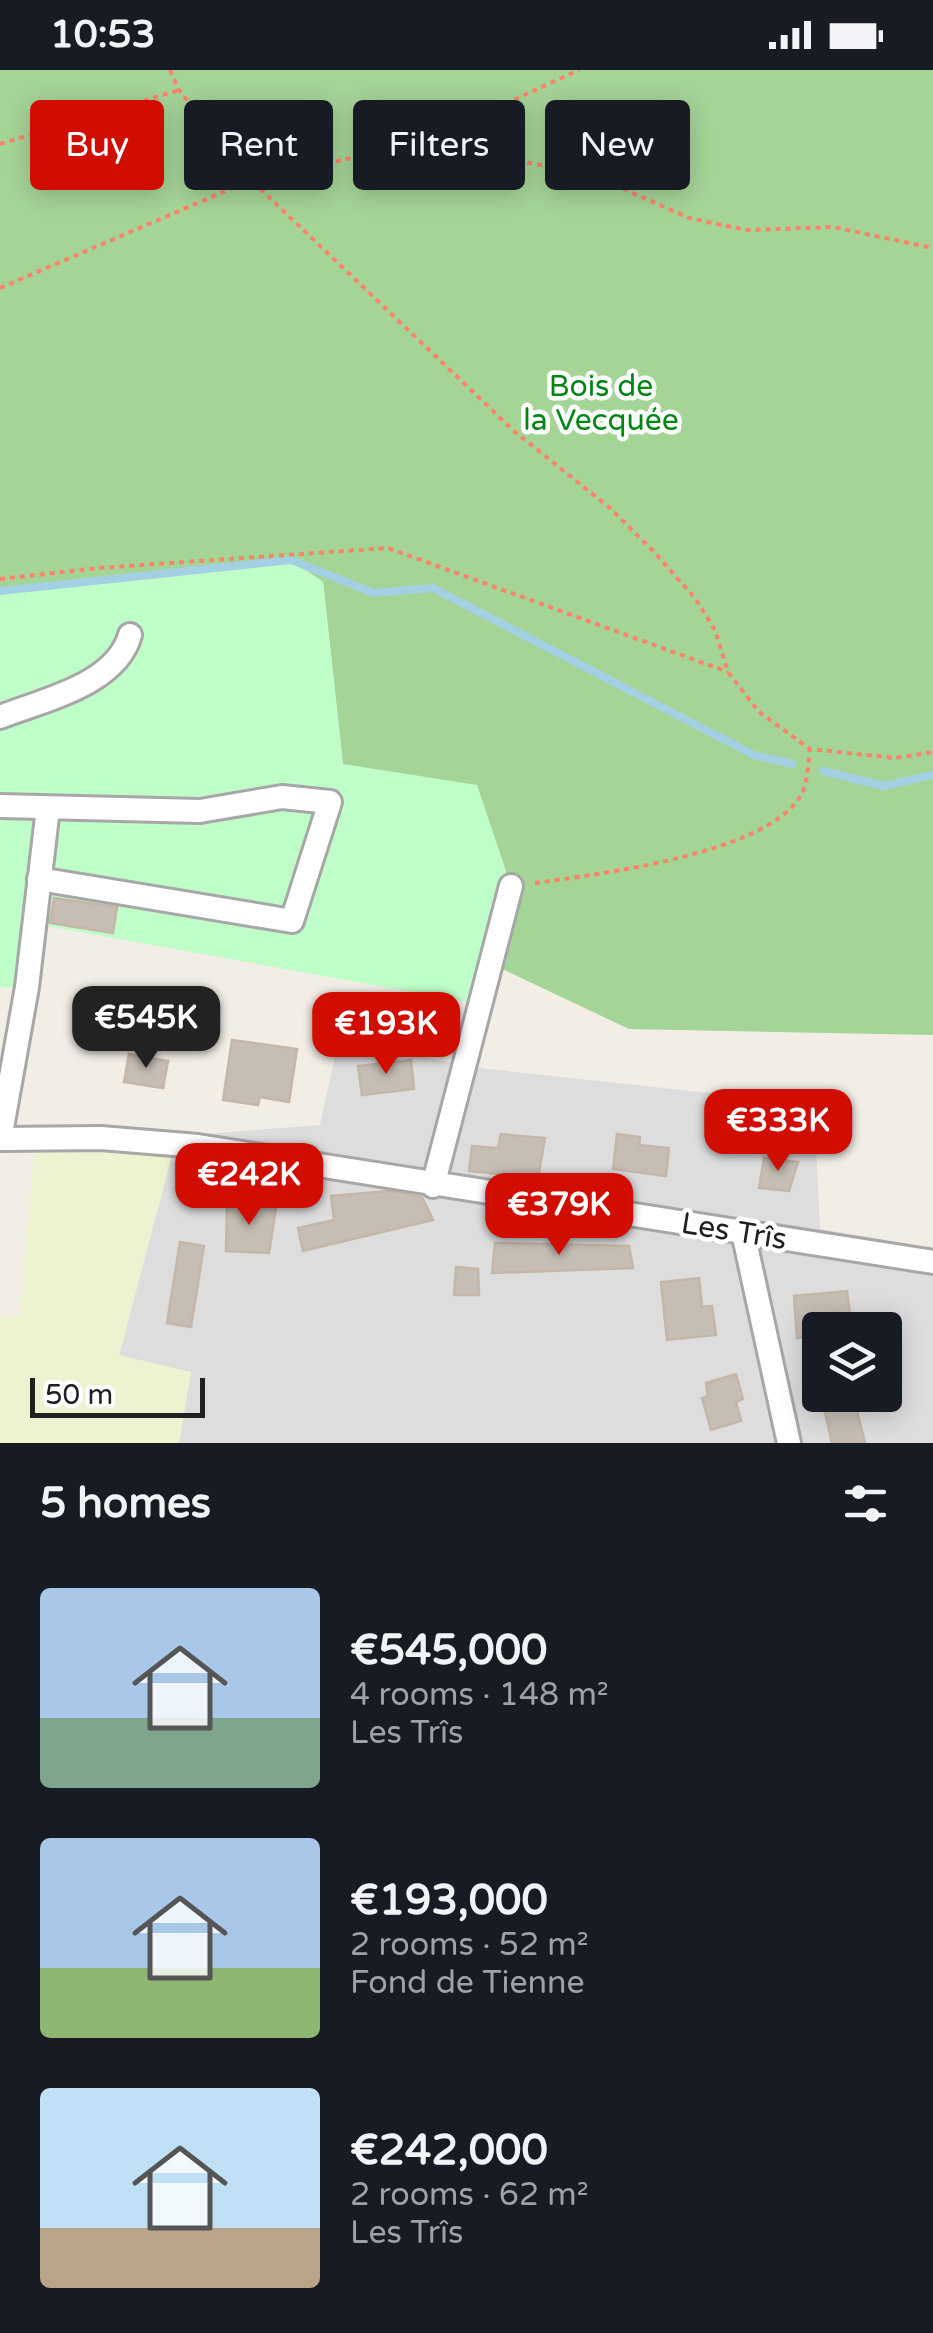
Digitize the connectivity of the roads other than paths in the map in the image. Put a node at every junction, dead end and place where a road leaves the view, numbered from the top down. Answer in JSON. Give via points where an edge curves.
{"nodes":[{"id":1,"x":130,"y":635,"type":"dead end"},
{"id":2,"x":0,"y":717,"type":"edge"},
{"id":3,"x":0,"y":806,"type":"edge"},
{"id":4,"x":48,"y":808,"type":"junction"},
{"id":5,"x":39,"y":878,"type":"junction"},
{"id":6,"x":511,"y":886,"type":"road end"},
{"id":7,"x":0,"y":1139,"type":"edge"},
{"id":8,"x":433,"y":1186,"type":"junction"},
{"id":9,"x":744,"y":1232,"type":"junction"},
{"id":10,"x":933,"y":1262,"type":"edge"},
{"id":11,"x":788,"y":1443,"type":"edge"}],
"edges":[{"from":1,"to":2,"type":"street","via":[[125,653],[107,669]]},
{"from":3,"to":4,"type":"street"},
{"from":4,"to":5,"type":"street"},
{"from":4,"to":5,"type":"street","via":[[200,811],[282,798],[330,802],[292,921]]},
{"from":5,"to":7,"type":"street"},
{"from":6,"to":8,"type":"street"},
{"from":7,"to":8,"type":"street","name":"Les Trîs","via":[[198,1146]]},
{"from":8,"to":9,"type":"street","name":"Les Trîs"},
{"from":9,"to":10,"type":"street","name":"Les Trîs"},
{"from":9,"to":11,"type":"street"}]}
